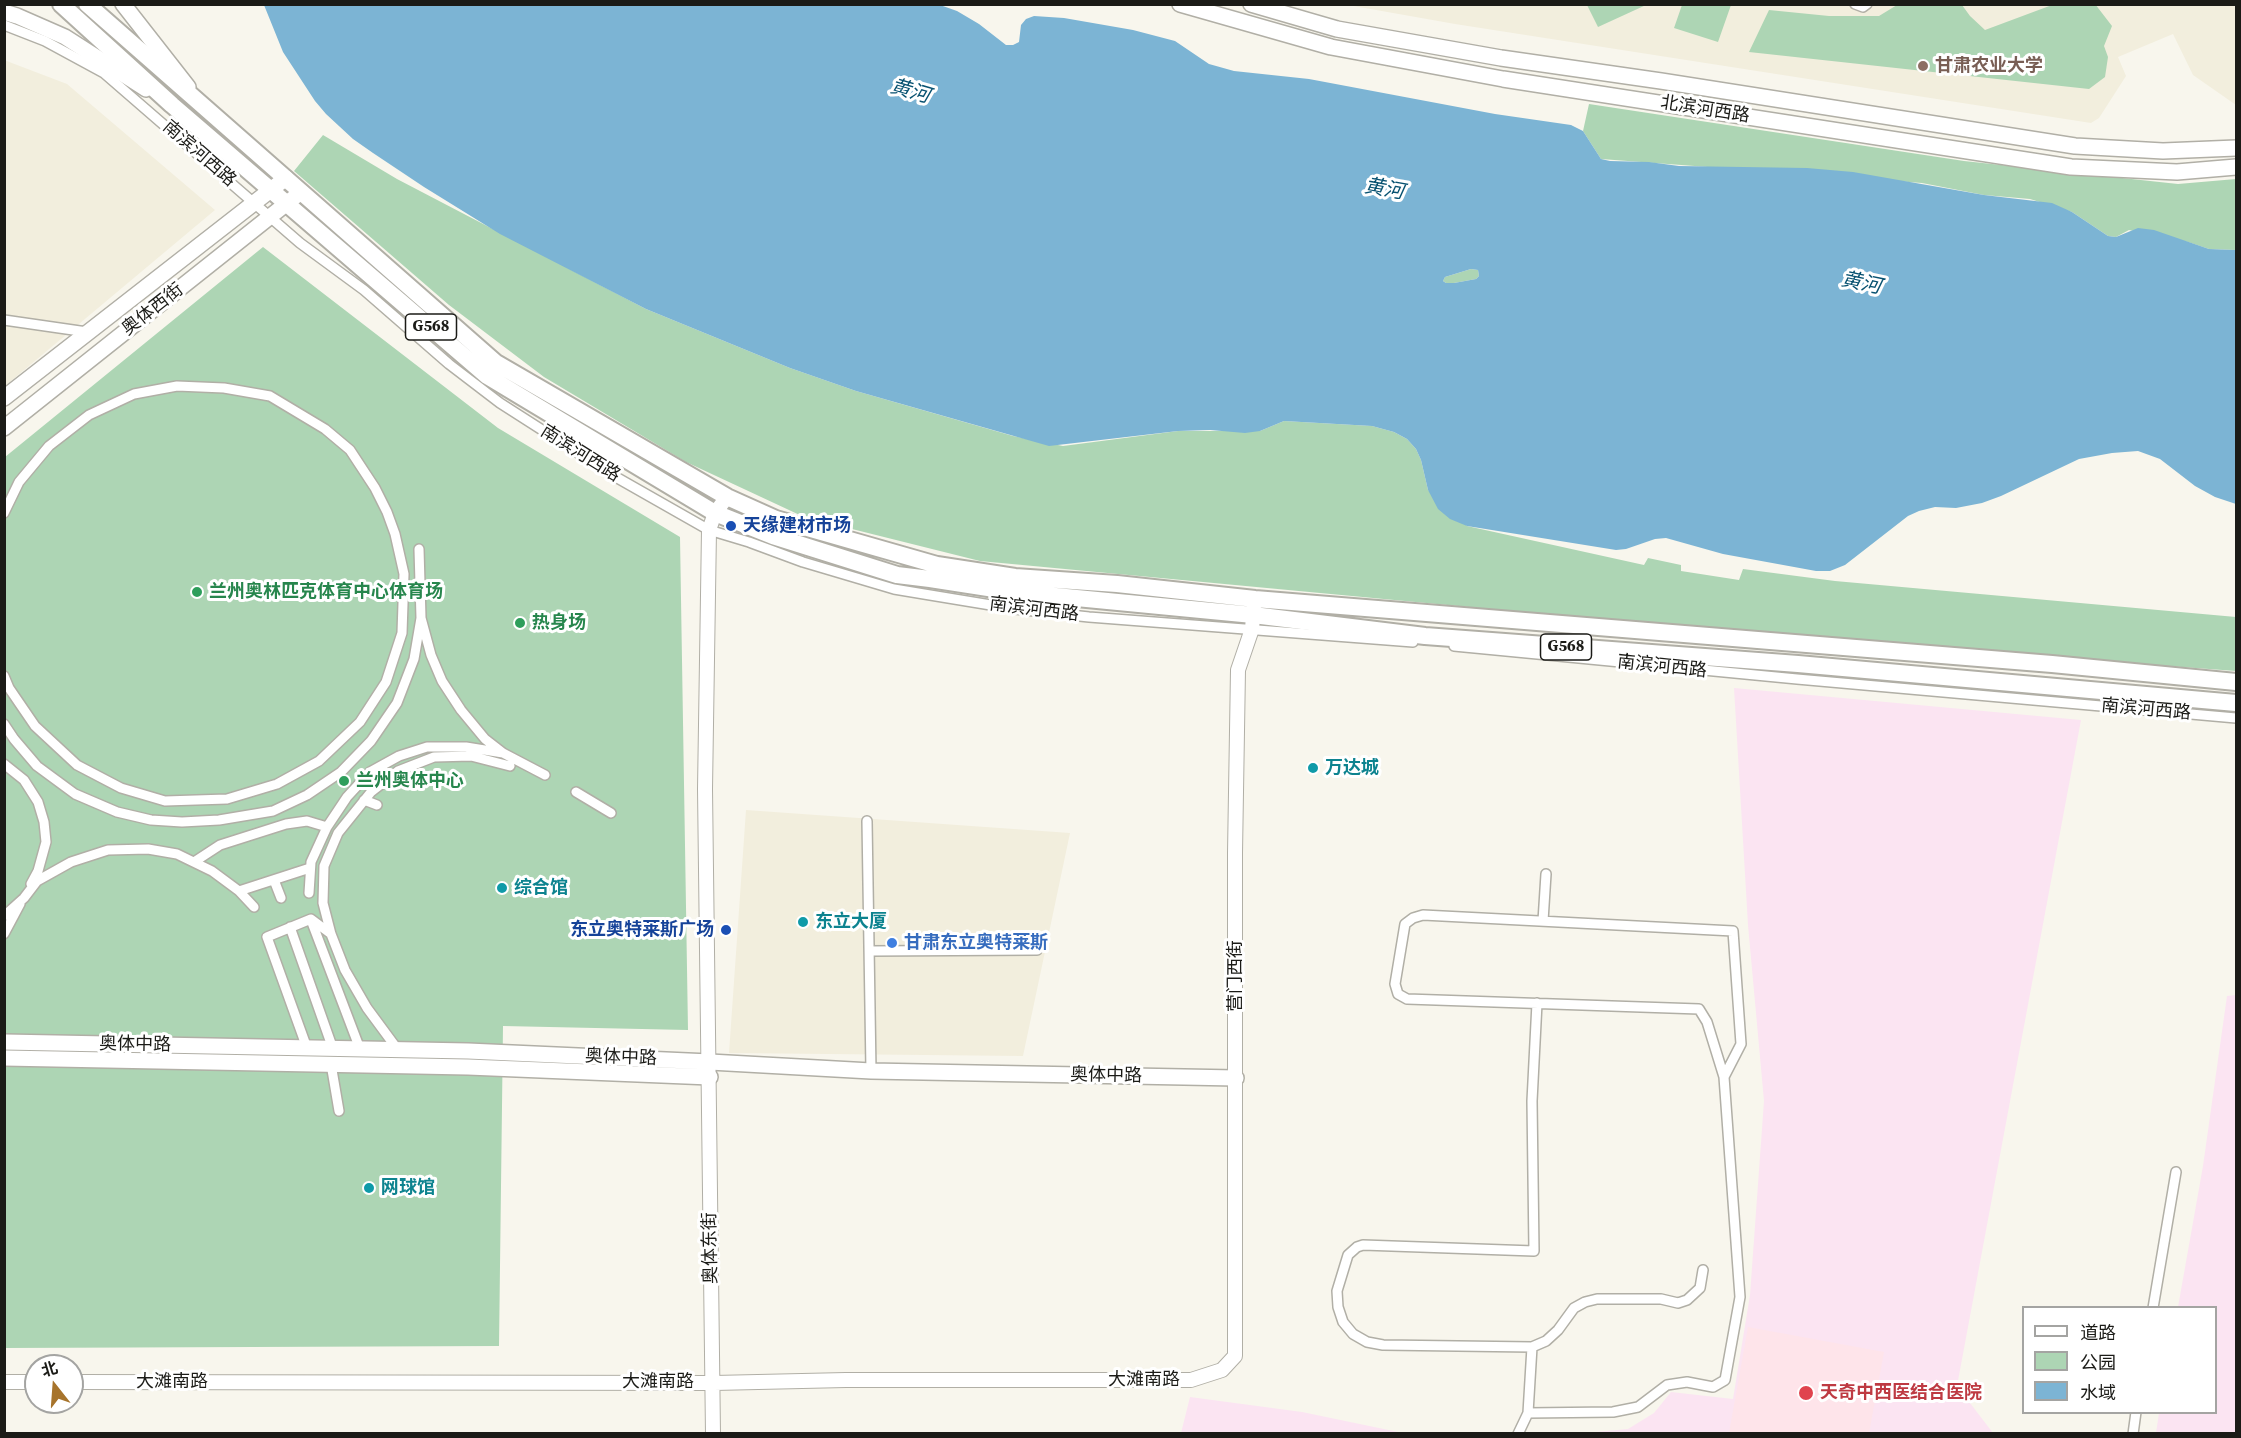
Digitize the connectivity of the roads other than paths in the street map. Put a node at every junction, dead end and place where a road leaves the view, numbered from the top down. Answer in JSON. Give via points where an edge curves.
{"nodes":[{"id":1,"x":61,"y":4,"type":"edge"},
{"id":2,"x":87,"y":4,"type":"edge"},
{"id":3,"x":1180,"y":4,"type":"edge"},
{"id":4,"x":1251,"y":4,"type":"edge"},
{"id":5,"x":1855,"y":4,"type":"edge"},
{"id":6,"x":1867,"y":4,"type":"edge"},
{"id":7,"x":123,"y":5,"type":"edge"},
{"id":8,"x":4,"y":12,"type":"edge"},
{"id":9,"x":4,"y":25,"type":"edge"},
{"id":10,"x":1605,"y":72,"type":"junction"},
{"id":11,"x":1601,"y":94,"type":"junction"},
{"id":12,"x":172,"y":105,"type":"junction"},
{"id":13,"x":205,"y":108,"type":"junction"},
{"id":14,"x":2236,"y":148,"type":"edge"},
{"id":15,"x":2236,"y":166,"type":"edge"},
{"id":16,"x":286,"y":178,"type":"junction"},
{"id":17,"x":271,"y":189,"type":"junction"},
{"id":18,"x":302,"y":192,"type":"junction"},
{"id":19,"x":254,"y":202,"type":"junction"},
{"id":20,"x":287,"y":204,"type":"junction"},
{"id":21,"x":271,"y":217,"type":"junction"},
{"id":22,"x":4,"y":320,"type":"edge"},
{"id":23,"x":87,"y":333,"type":"junction"},
{"id":24,"x":4,"y":398,"type":"edge"},
{"id":25,"x":4,"y":428,"type":"edge"},
{"id":26,"x":728,"y":497,"type":"junction"},
{"id":27,"x":4,"y":513,"type":"edge"},
{"id":28,"x":715,"y":513,"type":"junction"},
{"id":29,"x":709,"y":530,"type":"junction"},
{"id":30,"x":419,"y":549,"type":"dead end"},
{"id":31,"x":1426,"y":612,"type":"junction"},
{"id":32,"x":1253,"y":615,"type":"junction"},
{"id":33,"x":421,"y":618,"type":"junction"},
{"id":34,"x":1424,"y":640,"type":"junction"},
{"id":35,"x":4,"y":676,"type":"edge"},
{"id":36,"x":2236,"y":682,"type":"edge"},
{"id":37,"x":2236,"y":703,"type":"edge"},
{"id":38,"x":2236,"y":718,"type":"edge"},
{"id":39,"x":4,"y":724,"type":"edge"},
{"id":40,"x":504,"y":753,"type":"junction"},
{"id":41,"x":4,"y":764,"type":"edge"},
{"id":42,"x":510,"y":766,"type":"dead end"},
{"id":43,"x":545,"y":775,"type":"dead end"},
{"id":44,"x":576,"y":792,"type":"dead end"},
{"id":45,"x":364,"y":800,"type":"junction"},
{"id":46,"x":377,"y":805,"type":"dead end"},
{"id":47,"x":611,"y":813,"type":"dead end"},
{"id":48,"x":867,"y":821,"type":"dead end"},
{"id":49,"x":327,"y":826,"type":"junction"},
{"id":50,"x":194,"y":862,"type":"junction"},
{"id":51,"x":310,"y":868,"type":"junction"},
{"id":52,"x":1546,"y":874,"type":"dead end"},
{"id":53,"x":274,"y":880,"type":"junction"},
{"id":54,"x":239,"y":891,"type":"junction"},
{"id":55,"x":309,"y":893,"type":"dead end"},
{"id":56,"x":24,"y":898,"type":"junction"},
{"id":57,"x":281,"y":898,"type":"dead end"},
{"id":58,"x":254,"y":907,"type":"dead end"},
{"id":59,"x":4,"y":916,"type":"edge"},
{"id":60,"x":311,"y":919,"type":"junction"},
{"id":61,"x":1543,"y":921,"type":"junction"},
{"id":62,"x":290,"y":927,"type":"junction"},
{"id":63,"x":4,"y":934,"type":"edge"},
{"id":64,"x":331,"y":934,"type":"junction"},
{"id":65,"x":1037,"y":950,"type":"dead end"},
{"id":66,"x":870,"y":951,"type":"junction"},
{"id":67,"x":1537,"y":1003,"type":"junction"},
{"id":68,"x":4,"y":1042,"type":"edge"},
{"id":69,"x":307,"y":1048,"type":"junction"},
{"id":70,"x":360,"y":1049,"type":"junction"},
{"id":71,"x":398,"y":1050,"type":"junction"},
{"id":72,"x":332,"y":1056,"type":"junction"},
{"id":73,"x":4,"y":1058,"type":"edge"},
{"id":74,"x":710,"y":1062,"type":"junction"},
{"id":75,"x":871,"y":1071,"type":"junction"},
{"id":76,"x":710,"y":1077,"type":"junction"},
{"id":77,"x":1724,"y":1077,"type":"junction"},
{"id":78,"x":1236,"y":1078,"type":"junction"},
{"id":79,"x":339,"y":1111,"type":"dead end"},
{"id":80,"x":2176,"y":1172,"type":"dead end"},
{"id":81,"x":1703,"y":1270,"type":"dead end"},
{"id":82,"x":2153,"y":1306,"type":"edge"},
{"id":83,"x":1532,"y":1347,"type":"junction"},
{"id":84,"x":1235,"y":1356,"type":"joint"},
{"id":85,"x":4,"y":1382,"type":"edge"},
{"id":86,"x":24,"y":1382,"type":"edge"},
{"id":87,"x":84,"y":1382,"type":"edge"},
{"id":88,"x":714,"y":1383,"type":"junction"},
{"id":89,"x":1528,"y":1413,"type":"junction"},
{"id":90,"x":2136,"y":1414,"type":"edge"},
{"id":91,"x":713,"y":1434,"type":"edge"},
{"id":92,"x":1518,"y":1434,"type":"edge"},
{"id":93,"x":2133,"y":1434,"type":"edge"}],
"edges":[{"from":1,"to":12,"type":"highway","name":"南滨河西路","number":"G568"},
{"from":2,"to":13,"type":"highway","name":"南滨河西路","number":"G568"},
{"from":3,"to":11,"type":"main road","name":"北滨河西路","via":[[1331,47]]},
{"from":4,"to":10,"type":"main road","name":"北滨河西路","via":[[1337,29]]},
{"from":5,"to":6,"type":"street"},
{"from":7,"to":13,"type":"main road"},
{"from":8,"to":12,"type":"main road","via":[[65,37]]},
{"from":9,"to":19,"type":"street","name":"南滨河西路","via":[[45,41],[104,73]]},
{"from":10,"to":11,"type":"main road"},
{"from":10,"to":14,"type":"main road","name":"北滨河西路","via":[[2075,146],[2163,152]]},
{"from":11,"to":15,"type":"main road","name":"北滨河西路","via":[[2071,167],[2177,172]]},
{"from":12,"to":17,"type":"highway","name":"南滨河西路","number":"G568"},
{"from":13,"to":16,"type":"highway","name":"南滨河西路","number":"G568"},
{"from":16,"to":17,"type":"main road","name":"奥体西街"},
{"from":16,"to":18,"type":"highway","name":"南滨河西路","number":"G568"},
{"from":17,"to":19,"type":"main road","name":"奥体西街"},
{"from":17,"to":20,"type":"highway","name":"南滨河西路","number":"G568"},
{"from":18,"to":20,"type":"main road","name":"奥体西街"},
{"from":18,"to":26,"type":"highway","name":"南滨河西路","number":"G568","via":[[496,363]]},
{"from":19,"to":21,"type":"street","name":"南滨河西路"},
{"from":19,"to":23,"type":"main road","name":"奥体西街"},
{"from":20,"to":21,"type":"main road","name":"奥体西街"},
{"from":20,"to":28,"type":"highway","name":"南滨河西路","number":"G568","via":[[487,376]]},
{"from":21,"to":25,"type":"main road","name":"奥体西街"},
{"from":21,"to":29,"type":"street","name":"南滨河西路","via":[[500,403],[614,476]]},
{"from":22,"to":23,"type":"street"},
{"from":23,"to":24,"type":"main road","name":"奥体西街"},
{"from":26,"to":28,"type":"street","name":"奥体东街"},
{"from":26,"to":32,"type":"highway","name":"南滨河西路","number":"G568","via":[[776,519],[937,565],[1015,577],[1117,584]]},
{"from":27,"to":35,"type":"street","via":[[19,482],[49,446],[89,415],[134,394],[177,386],[224,388],[270,396],[326,429],[350,450],[387,512],[404,574],[402,633],[386,682],[360,722],[319,760],[277,784],[227,799],[165,801],[121,788],[77,765],[35,726]]},
{"from":28,"to":29,"type":"street","name":"奥体东街"},
{"from":28,"to":32,"type":"highway","name":"南滨河西路","number":"G568","via":[[773,536],[897,575],[1014,592]]},
{"from":29,"to":32,"type":"street","name":"南滨河西路","via":[[894,589],[1015,609],[1079,616]]},
{"from":29,"to":74,"type":"street","name":"奥体东街","via":[[705,789]]},
{"from":30,"to":33,"type":"street"},
{"from":31,"to":32,"type":"highway","name":"南滨河西路","number":"G568"},
{"from":31,"to":34,"type":"street"},
{"from":31,"to":36,"type":"highway","name":"南滨河西路","number":"G568"},
{"from":32,"to":34,"type":"highway","name":"南滨河西路","number":"G568"},
{"from":32,"to":78,"type":"street","name":"营门西街","via":[[1238,670]]},
{"from":33,"to":39,"type":"street","via":[[414,659],[397,703],[372,741],[341,772],[307,795],[273,811],[182,822],[117,812],[75,794],[37,766]]},
{"from":33,"to":40,"type":"street","via":[[442,681],[485,739]]},
{"from":34,"to":37,"type":"highway","name":"南滨河西路","number":"G568","via":[[1798,664]]},
{"from":34,"to":38,"type":"street","name":"南滨河西路","via":[[1785,678]]},
{"from":40,"to":43,"type":"street"},
{"from":40,"to":49,"type":"street","via":[[466,747],[427,747],[399,756],[370,772]]},
{"from":41,"to":56,"type":"street","via":[[24,780],[38,802],[44,822],[46,842],[38,871]]},
{"from":42,"to":45,"type":"street","via":[[471,756],[434,757],[398,771]]},
{"from":44,"to":47,"type":"street"},
{"from":45,"to":46,"type":"street"},
{"from":45,"to":64,"type":"street","via":[[338,833],[324,866],[323,903]]},
{"from":48,"to":66,"type":"street"},
{"from":49,"to":50,"type":"street","via":[[307,821],[286,824],[220,845]]},
{"from":49,"to":51,"type":"street"},
{"from":50,"to":54,"type":"street"},
{"from":50,"to":56,"type":"street","via":[[177,854],[148,849],[108,850],[71,862],[37,880]]},
{"from":51,"to":53,"type":"street"},
{"from":51,"to":55,"type":"street"},
{"from":52,"to":61,"type":"street"},
{"from":53,"to":54,"type":"street"},
{"from":53,"to":57,"type":"street"},
{"from":54,"to":58,"type":"street"},
{"from":56,"to":59,"type":"street"},
{"from":56,"to":63,"type":"street"},
{"from":60,"to":62,"type":"street"},
{"from":60,"to":64,"type":"street"},
{"from":60,"to":70,"type":"street"},
{"from":61,"to":67,"type":"street","via":[[1424,915],[1413,918],[1405,924],[1395,984],[1398,994],[1407,999]]},
{"from":61,"to":77,"type":"street","via":[[1734,932],[1741,1044]]},
{"from":62,"to":69,"type":"street","via":[[267,937]]},
{"from":62,"to":72,"type":"street"},
{"from":64,"to":71,"type":"street","via":[[345,970]]},
{"from":65,"to":66,"type":"street"},
{"from":66,"to":75,"type":"street"},
{"from":67,"to":77,"type":"street","via":[[1699,1009],[1707,1022]]},
{"from":67,"to":83,"type":"street","via":[[1532,1101],[1534,1251],[1363,1245],[1348,1254],[1337,1291],[1343,1322],[1367,1342]]},
{"from":68,"to":69,"type":"main road","name":"奥体中路"},
{"from":69,"to":72,"type":"main road","name":"奥体中路"},
{"from":70,"to":71,"type":"main road","name":"奥体中路"},
{"from":70,"to":72,"type":"main road","name":"奥体中路"},
{"from":71,"to":74,"type":"main road","name":"奥体中路"},
{"from":72,"to":73,"type":"main road","name":"奥体中路"},
{"from":72,"to":76,"type":"main road","name":"奥体中路","via":[[468,1067]]},
{"from":72,"to":79,"type":"street"},
{"from":74,"to":75,"type":"main road","name":"奥体中路"},
{"from":74,"to":76,"type":"street","name":"奥体东街"},
{"from":75,"to":78,"type":"main road","name":"奥体中路"},
{"from":76,"to":88,"type":"street","name":"奥体东街"},
{"from":77,"to":89,"type":"street","via":[[1740,1298],[1725,1380],[1713,1387],[1687,1382],[1667,1386],[1638,1407],[1613,1412]]},
{"from":78,"to":84,"type":"street","name":"营门西街"},
{"from":80,"to":82,"type":"street"},
{"from":81,"to":83,"type":"street","via":[[1700,1288],[1687,1300],[1585,1302],[1574,1308],[1546,1341]]},
{"from":83,"to":89,"type":"street"},
{"from":84,"to":88,"type":"street","name":"大滩南路","via":[[1222,1370],[1191,1380]]},
{"from":85,"to":86,"type":"street"},
{"from":87,"to":88,"type":"street","name":"大滩南路"},
{"from":88,"to":91,"type":"street","name":"奥体东街"},
{"from":89,"to":92,"type":"street"},
{"from":90,"to":93,"type":"street"}]}
